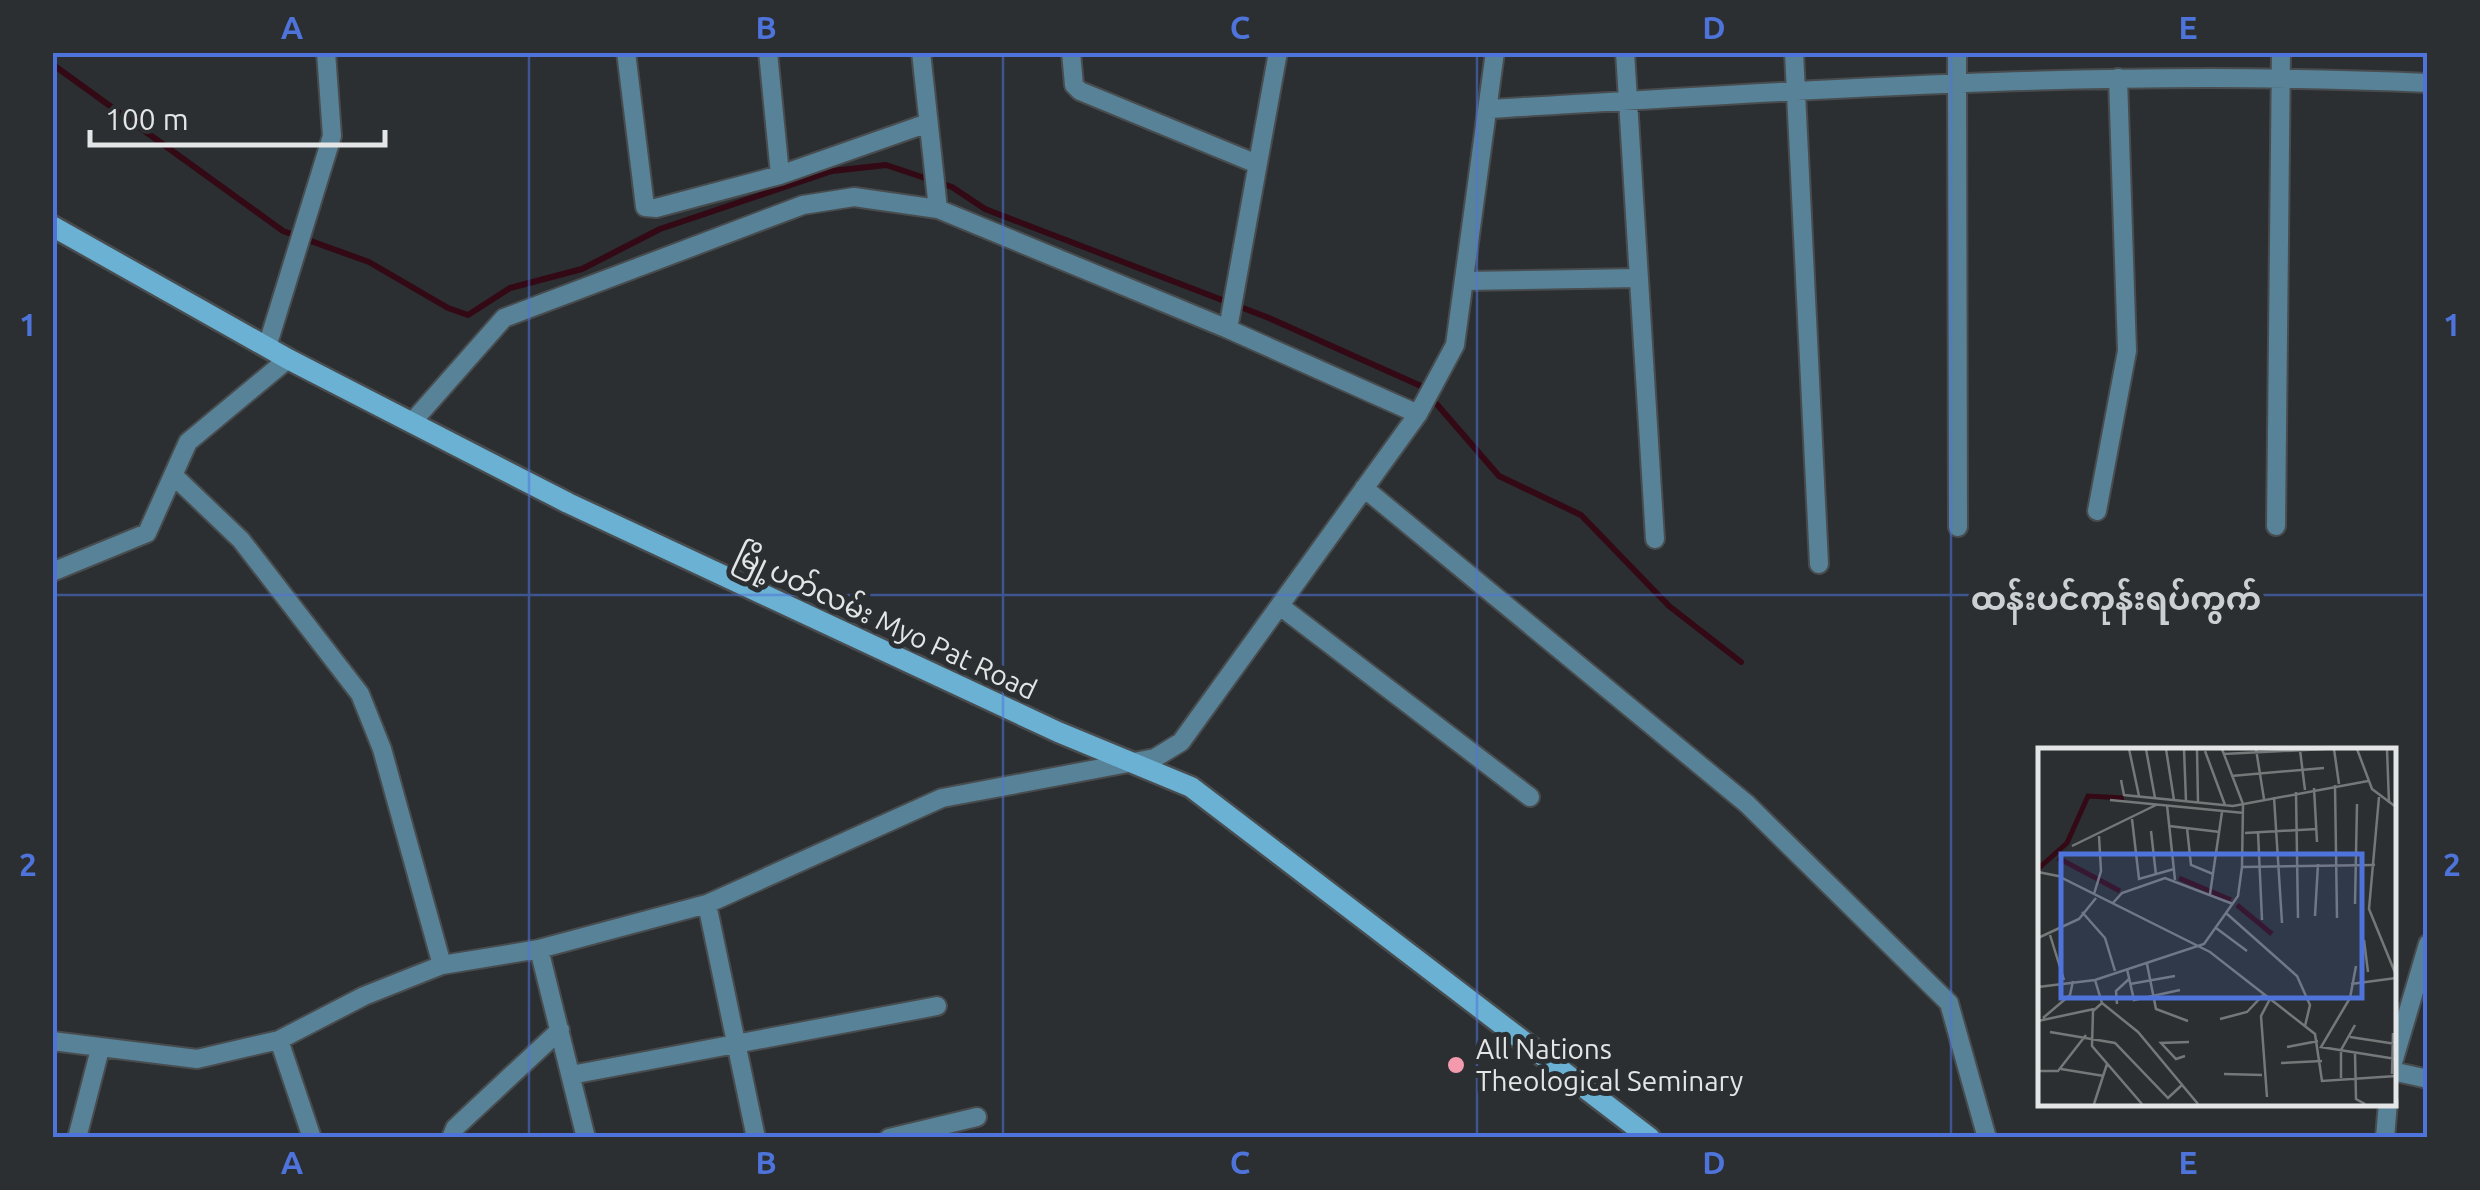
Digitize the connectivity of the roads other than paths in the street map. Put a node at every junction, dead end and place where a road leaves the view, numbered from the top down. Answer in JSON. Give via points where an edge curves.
{"nodes":[{"id":1,"x":326,"y":52,"type":"edge"},
{"id":2,"x":626,"y":52,"type":"edge"},
{"id":3,"x":768,"y":52,"type":"edge"},
{"id":4,"x":921,"y":52,"type":"edge"},
{"id":5,"x":1071,"y":52,"type":"edge"},
{"id":6,"x":1278,"y":52,"type":"edge"},
{"id":7,"x":1495,"y":52,"type":"edge"},
{"id":8,"x":1625,"y":52,"type":"edge"},
{"id":9,"x":1794,"y":52,"type":"edge"},
{"id":10,"x":1957,"y":52,"type":"edge"},
{"id":11,"x":2282,"y":52,"type":"edge"},
{"id":12,"x":2282,"y":76,"type":"junction"},
{"id":13,"x":2118,"y":78,"type":"junction"},
{"id":14,"x":1957,"y":80,"type":"junction"},
{"id":15,"x":2428,"y":83,"type":"edge"},
{"id":16,"x":1793,"y":90,"type":"junction"},
{"id":17,"x":1625,"y":101,"type":"junction"},
{"id":18,"x":1491,"y":109,"type":"junction"},
{"id":19,"x":928,"y":123,"type":"junction"},
{"id":20,"x":1257,"y":164,"type":"junction"},
{"id":21,"x":780,"y":175,"type":"junction"},
{"id":22,"x":938,"y":210,"type":"junction"},
{"id":23,"x":52,"y":226,"type":"edge"},
{"id":24,"x":1637,"y":278,"type":"junction"},
{"id":25,"x":1464,"y":281,"type":"junction"},
{"id":26,"x":1228,"y":328,"type":"junction"},
{"id":27,"x":267,"y":347,"type":"junction"},
{"id":28,"x":288,"y":359,"type":"junction"},
{"id":29,"x":1418,"y":414,"type":"junction"},
{"id":30,"x":414,"y":420,"type":"junction"},
{"id":31,"x":173,"y":474,"type":"junction"},
{"id":32,"x":1364,"y":488,"type":"junction"},
{"id":33,"x":2098,"y":511,"type":"dead end"},
{"id":34,"x":2276,"y":526,"type":"dead end"},
{"id":35,"x":1958,"y":527,"type":"dead end"},
{"id":36,"x":1655,"y":539,"type":"dead end"},
{"id":37,"x":1819,"y":564,"type":"dead end"},
{"id":38,"x":52,"y":572,"type":"edge"},
{"id":39,"x":1280,"y":606,"type":"junction"},
{"id":40,"x":1132,"y":762,"type":"junction"},
{"id":41,"x":1530,"y":797,"type":"dead end"},
{"id":42,"x":706,"y":904,"type":"junction"},
{"id":43,"x":2428,"y":944,"type":"edge"},
{"id":44,"x":540,"y":949,"type":"junction"},
{"id":45,"x":442,"y":964,"type":"junction"},
{"id":46,"x":936,"y":1006,"type":"dead end"},
{"id":47,"x":560,"y":1030,"type":"junction"},
{"id":48,"x":278,"y":1040,"type":"junction"},
{"id":49,"x":52,"y":1041,"type":"edge"},
{"id":50,"x":738,"y":1041,"type":"junction"},
{"id":51,"x":100,"y":1049,"type":"junction"},
{"id":52,"x":2395,"y":1058,"type":"edge"},
{"id":53,"x":2395,"y":1069,"type":"edge"},
{"id":54,"x":570,"y":1074,"type":"junction"},
{"id":55,"x":2428,"y":1079,"type":"edge"},
{"id":56,"x":2388,"y":1105,"type":"edge"},
{"id":57,"x":976,"y":1117,"type":"dead end"},
{"id":58,"x":77,"y":1138,"type":"edge"},
{"id":59,"x":312,"y":1138,"type":"edge"},
{"id":60,"x":451,"y":1138,"type":"edge"},
{"id":61,"x":586,"y":1138,"type":"edge"},
{"id":62,"x":756,"y":1138,"type":"edge"},
{"id":63,"x":889,"y":1138,"type":"edge"},
{"id":64,"x":1650,"y":1138,"type":"edge"},
{"id":65,"x":1988,"y":1138,"type":"edge"},
{"id":66,"x":2385,"y":1138,"type":"edge"}],
"edges":[{"from":1,"to":27,"type":"street","via":[[332,136]]},
{"from":2,"to":21,"type":"street","via":[[645,208]]},
{"from":3,"to":21,"type":"street"},
{"from":4,"to":19,"type":"street"},
{"from":5,"to":20,"type":"street","via":[[1080,91]]},
{"from":6,"to":20,"type":"street"},
{"from":7,"to":18,"type":"street"},
{"from":8,"to":17,"type":"street"},
{"from":9,"to":16,"type":"street"},
{"from":10,"to":14,"type":"street"},
{"from":11,"to":12,"type":"street"},
{"from":12,"to":13,"type":"street"},
{"from":12,"to":15,"type":"street"},
{"from":12,"to":34,"type":"street"},
{"from":13,"to":14,"type":"street"},
{"from":13,"to":33,"type":"street","via":[[2127,351]]},
{"from":14,"to":16,"type":"street"},
{"from":14,"to":35,"type":"street"},
{"from":16,"to":17,"type":"street"},
{"from":16,"to":37,"type":"street"},
{"from":17,"to":18,"type":"street"},
{"from":17,"to":24,"type":"street"},
{"from":18,"to":25,"type":"street"},
{"from":19,"to":21,"type":"street"},
{"from":19,"to":22,"type":"street"},
{"from":20,"to":26,"type":"street"},
{"from":22,"to":26,"type":"street"},
{"from":22,"to":30,"type":"street","via":[[831,198],[521,311],[492,327]]},
{"from":23,"to":27,"type":"main road","name":"မြို့ပတ်လမ်း Myo Pat Road"},
{"from":24,"to":25,"type":"street"},
{"from":24,"to":36,"type":"street"},
{"from":25,"to":29,"type":"street","via":[[1455,344]]},
{"from":26,"to":29,"type":"street"},
{"from":27,"to":28,"type":"main road","name":"မြို့ပတ်လမ်း Myo Pat Road"},
{"from":28,"to":30,"type":"main road","name":"မြို့ပတ်လမ်း Myo Pat Road"},
{"from":28,"to":31,"type":"street","via":[[188,442]]},
{"from":29,"to":32,"type":"street"},
{"from":30,"to":40,"type":"main road","name":"မြို့ပတ်လမ်း Myo Pat Road","via":[[568,503]]},
{"from":31,"to":38,"type":"street","via":[[148,533]]},
{"from":31,"to":45,"type":"street","via":[[241,540],[360,694],[382,749]]},
{"from":32,"to":39,"type":"street"},
{"from":32,"to":65,"type":"street","via":[[1747,804],[1949,1003]]},
{"from":39,"to":40,"type":"street","via":[[1181,742]]},
{"from":39,"to":41,"type":"street"},
{"from":40,"to":42,"type":"street","via":[[942,798]]},
{"from":40,"to":64,"type":"main road","name":"မြို့ပတ်လမ်း Myo Pat Road","via":[[1224,808]]},
{"from":42,"to":44,"type":"street"},
{"from":42,"to":50,"type":"street"},
{"from":43,"to":52,"type":"street"},
{"from":44,"to":45,"type":"street"},
{"from":44,"to":47,"type":"street"},
{"from":45,"to":48,"type":"street"},
{"from":46,"to":50,"type":"street"},
{"from":47,"to":54,"type":"street"},
{"from":47,"to":60,"type":"street"},
{"from":48,"to":51,"type":"street","via":[[198,1059]]},
{"from":48,"to":59,"type":"street"},
{"from":49,"to":51,"type":"street"},
{"from":50,"to":54,"type":"street"},
{"from":50,"to":62,"type":"street"},
{"from":51,"to":58,"type":"street"},
{"from":53,"to":55,"type":"street"},
{"from":54,"to":61,"type":"street"},
{"from":56,"to":66,"type":"street"},
{"from":57,"to":63,"type":"street"}]}
